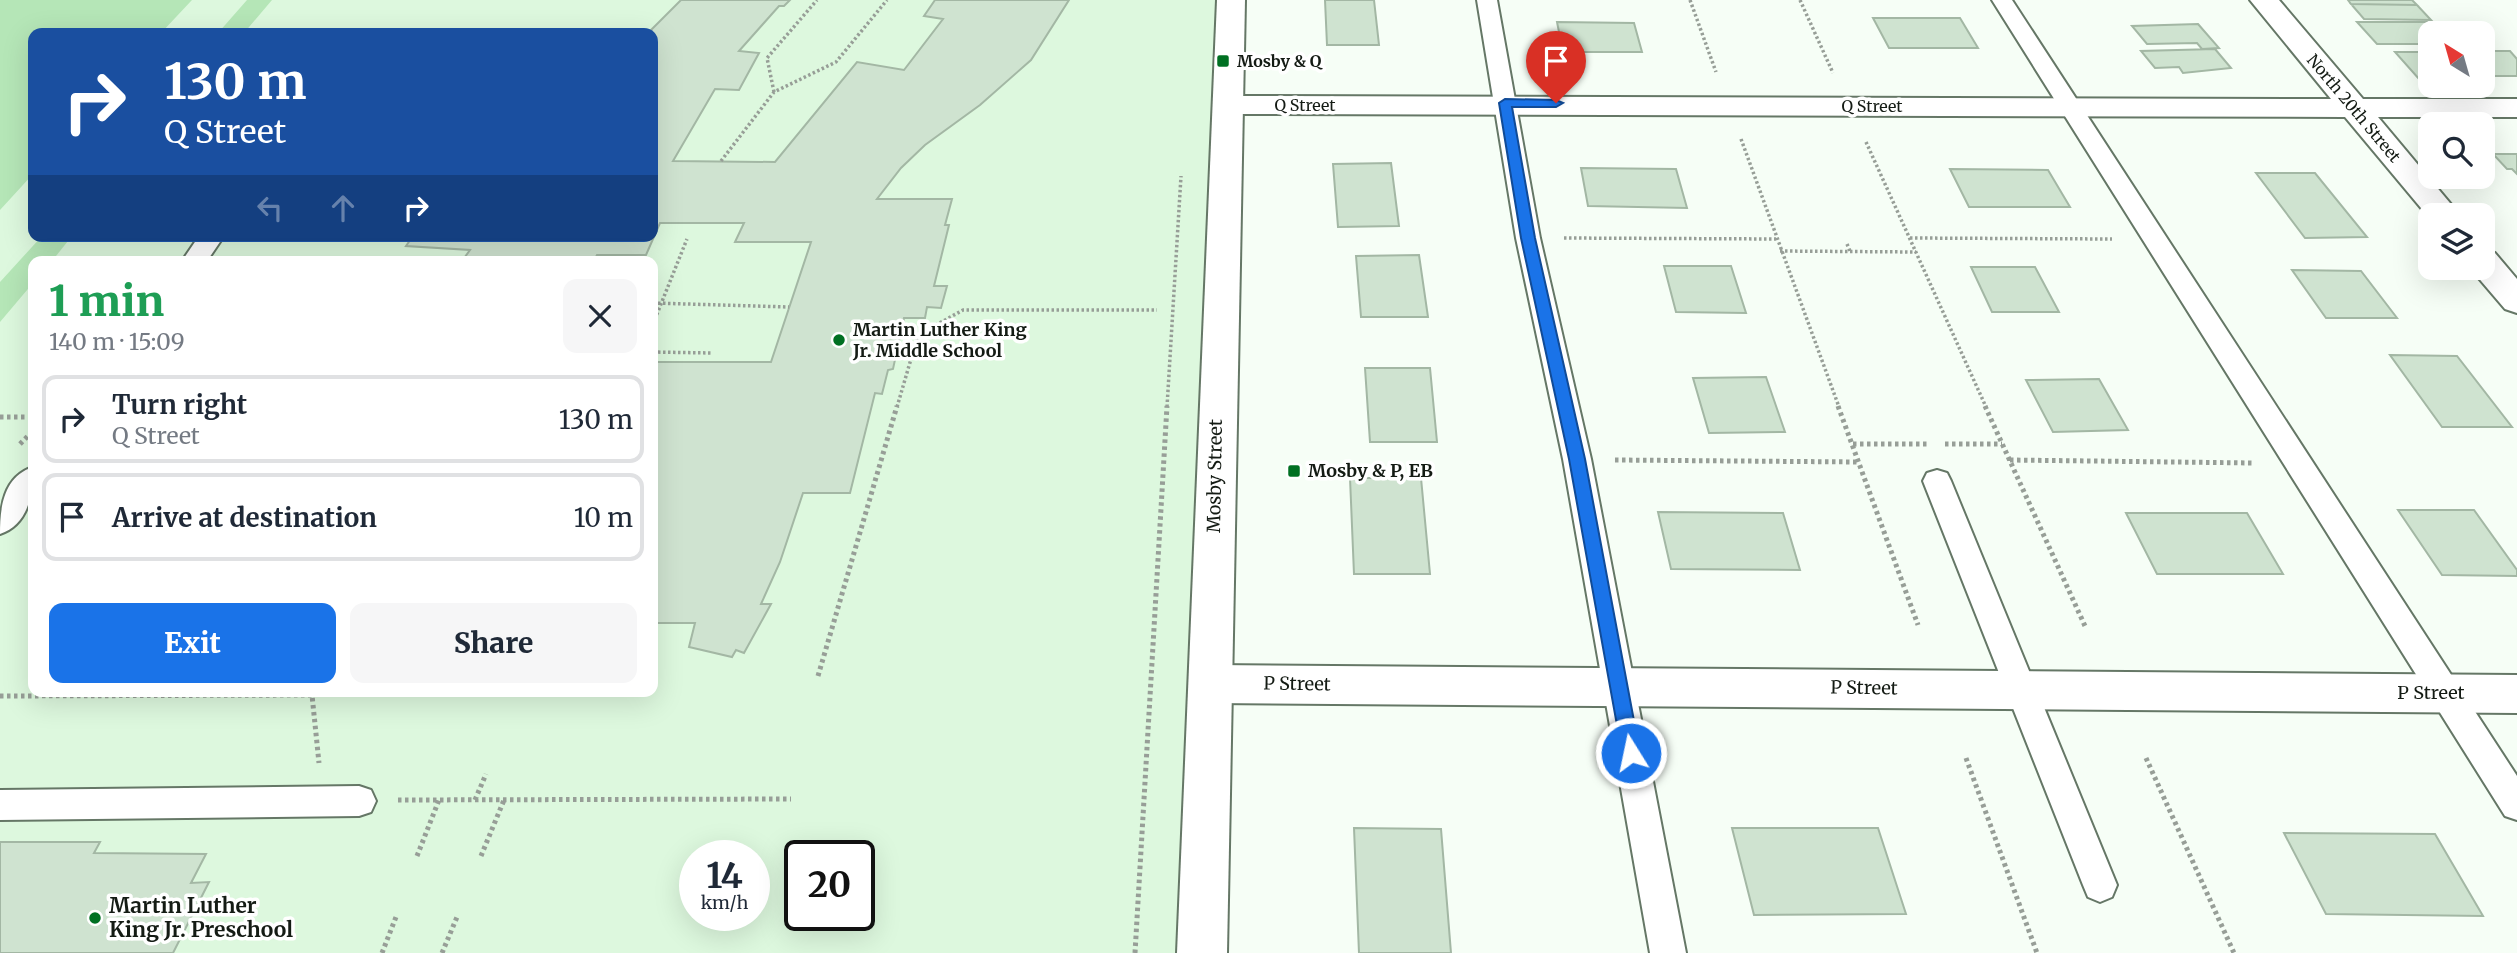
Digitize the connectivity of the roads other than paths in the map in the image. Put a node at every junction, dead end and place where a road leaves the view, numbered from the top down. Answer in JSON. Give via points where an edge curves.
{"nodes":[{"id":1,"x":1231,"y":0,"type":"edge"},
{"id":2,"x":1487,"y":0,"type":"edge"},
{"id":3,"x":2002,"y":0,"type":"edge"},
{"id":4,"x":2264,"y":0,"type":"edge"},
{"id":5,"x":1505,"y":103,"type":"junction"},
{"id":6,"x":1228,"y":105,"type":"junction"},
{"id":7,"x":2072,"y":107,"type":"junction"},
{"id":8,"x":2353,"y":107,"type":"junction"},
{"id":9,"x":2517,"y":108,"type":"edge"},
{"id":10,"x":2435,"y":203,"type":"edge"},
{"id":11,"x":2495,"y":275,"type":"edge"},
{"id":12,"x":2517,"y":301,"type":"edge"},
{"id":13,"x":1937,"y":481,"type":"dead end"},
{"id":14,"x":28,"y":485,"type":"edge"},
{"id":15,"x":0,"y":523,"type":"edge"},
{"id":16,"x":1212,"y":684,"type":"junction"},
{"id":17,"x":1619,"y":685,"type":"junction"},
{"id":18,"x":2020,"y":689,"type":"junction"},
{"id":19,"x":2445,"y":694,"type":"junction"},
{"id":20,"x":2517,"y":694,"type":"edge"},
{"id":21,"x":375,"y":800,"type":"road end"},
{"id":22,"x":2517,"y":804,"type":"edge"},
{"id":23,"x":0,"y":805,"type":"edge"},
{"id":24,"x":2100,"y":886,"type":"dead end"},
{"id":25,"x":1202,"y":953,"type":"edge"},
{"id":26,"x":1668,"y":953,"type":"edge"}],
"edges":[{"from":1,"to":6,"type":"street","name":"Mosby Street"},
{"from":2,"to":5,"type":"lane"},
{"from":3,"to":7,"type":"lane"},
{"from":4,"to":8,"type":"street","name":"North 20th Street"},
{"from":5,"to":6,"type":"street","name":"Q Street"},
{"from":5,"to":7,"type":"street","name":"Q Street"},
{"from":5,"to":17,"type":"lane"},
{"from":6,"to":16,"type":"street","name":"Mosby Street"},
{"from":7,"to":8,"type":"street","name":"Q Street"},
{"from":7,"to":19,"type":"lane"},
{"from":8,"to":9,"type":"street","name":"Q Street"},
{"from":8,"to":10,"type":"street","name":"North 20th Street"},
{"from":11,"to":12,"type":"street"},
{"from":13,"to":18,"type":"lane"},
{"from":14,"to":15,"type":"lane"},
{"from":16,"to":17,"type":"street","name":"P Street"},
{"from":16,"to":25,"type":"street","name":"Mosby Street"},
{"from":17,"to":18,"type":"street","name":"P Street"},
{"from":17,"to":26,"type":"lane"},
{"from":18,"to":19,"type":"street","name":"P Street"},
{"from":18,"to":24,"type":"lane"},
{"from":19,"to":20,"type":"street","name":"P Street"},
{"from":19,"to":22,"type":"lane"},
{"from":21,"to":23,"type":"lane"}]}
